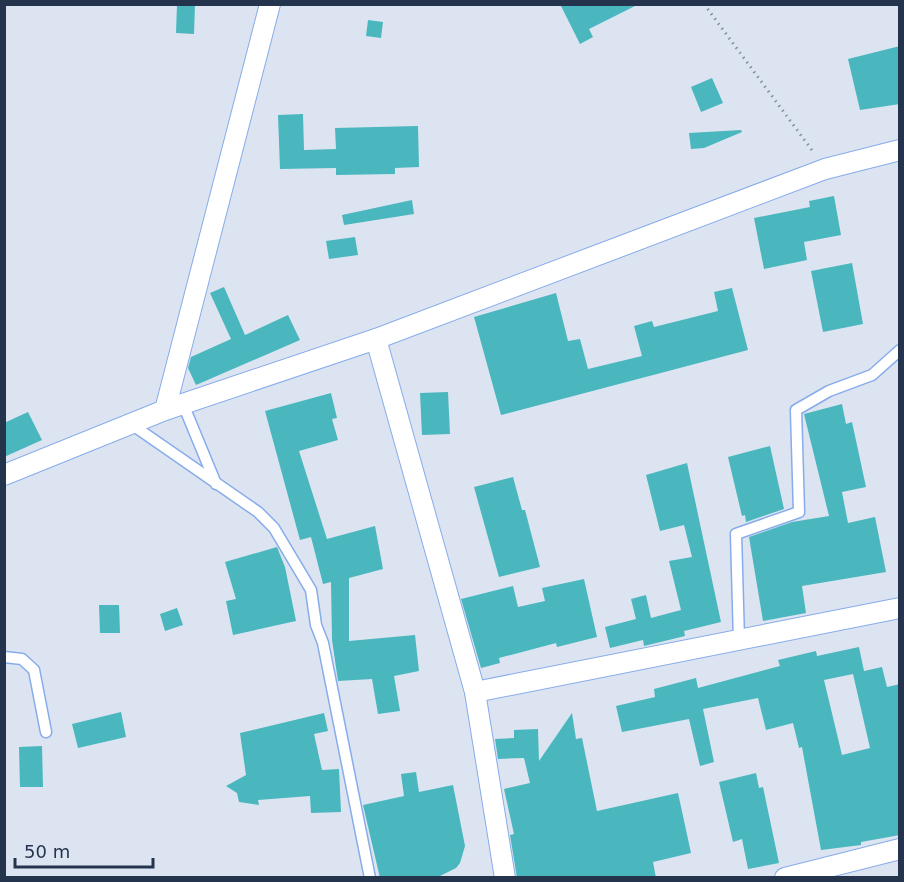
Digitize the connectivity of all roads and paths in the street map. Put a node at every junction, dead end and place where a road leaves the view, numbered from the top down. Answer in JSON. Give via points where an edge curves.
{"nodes":[{"id":1,"x":270,"y":4,"type":"edge"},
{"id":2,"x":704,"y":4,"type":"edge"},
{"id":3,"x":900,"y":150,"type":"edge"},
{"id":4,"x":825,"y":169,"type":"junction"},
{"id":5,"x":376,"y":339,"type":"junction"},
{"id":6,"x":900,"y":350,"type":"edge"},
{"id":7,"x":174,"y":407,"type":"junction"},
{"id":8,"x":131,"y":424,"type":"junction"},
{"id":9,"x":4,"y":475,"type":"edge"},
{"id":10,"x":216,"y":484,"type":"junction"},
{"id":11,"x":900,"y":608,"type":"edge"},
{"id":12,"x":738,"y":640,"type":"junction"},
{"id":13,"x":4,"y":657,"type":"edge"},
{"id":14,"x":475,"y":693,"type":"junction"},
{"id":15,"x":46,"y":732,"type":"dead end"},
{"id":16,"x":900,"y":849,"type":"edge"},
{"id":17,"x":502,"y":877,"type":"edge"},
{"id":18,"x":370,"y":878,"type":"edge"},
{"id":19,"x":785,"y":878,"type":"edge"}],
"edges":[{"from":1,"to":7,"type":"street"},
{"from":2,"to":4,"type":"path"},
{"from":3,"to":4,"type":"street"},
{"from":4,"to":5,"type":"street"},
{"from":5,"to":7,"type":"street"},
{"from":5,"to":14,"type":"street"},
{"from":6,"to":12,"type":"lane","via":[[872,375],[829,391],[796,410],[799,512],[736,534]]},
{"from":7,"to":8,"type":"street"},
{"from":7,"to":10,"type":"lane"},
{"from":8,"to":9,"type":"street"},
{"from":8,"to":10,"type":"lane"},
{"from":10,"to":18,"type":"lane","via":[[258,512],[274,528],[311,591]]},
{"from":11,"to":12,"type":"street"},
{"from":12,"to":14,"type":"street"},
{"from":13,"to":15,"type":"lane","via":[[22,659],[34,670]]},
{"from":14,"to":17,"type":"street"},
{"from":16,"to":19,"type":"street"}]}
